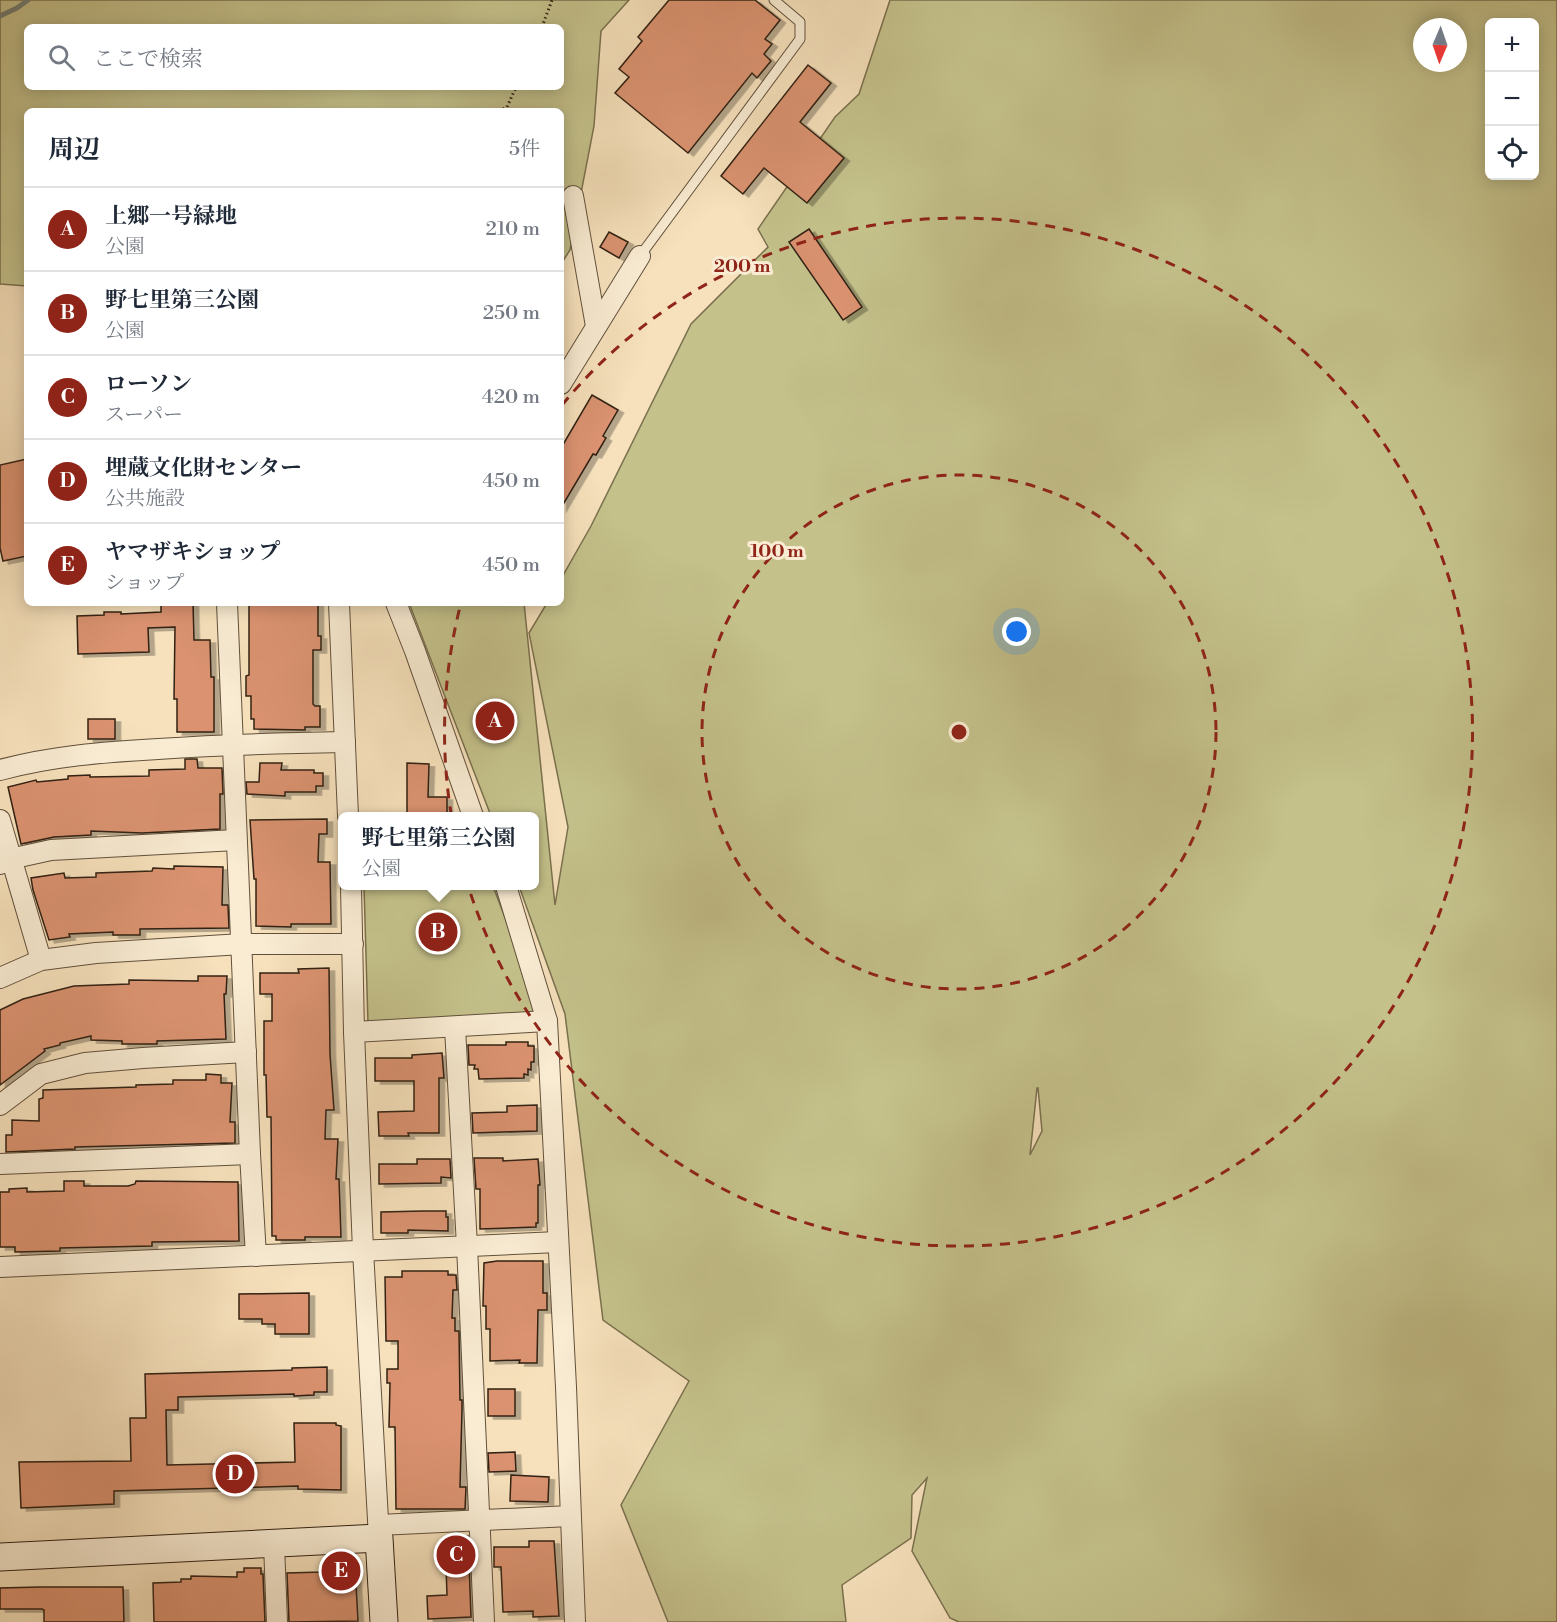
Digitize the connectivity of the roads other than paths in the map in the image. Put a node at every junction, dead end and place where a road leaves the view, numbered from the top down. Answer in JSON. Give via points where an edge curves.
{"nodes":[{"id":1,"x":774,"y":0,"type":"edge"},
{"id":2,"x":573,"y":196,"type":"dead end"},
{"id":3,"x":639,"y":256,"type":"joint"},
{"id":4,"x":596,"y":326,"type":"junction"},
{"id":5,"x":564,"y":379,"type":"edge"},
{"id":6,"x":227,"y":606,"type":"edge"},
{"id":7,"x":339,"y":606,"type":"edge"},
{"id":8,"x":397,"y":606,"type":"edge"},
{"id":9,"x":345,"y":742,"type":"junction"},
{"id":10,"x":234,"y":744,"type":"junction"},
{"id":11,"x":0,"y":770,"type":"edge"},
{"id":12,"x":348,"y":812,"type":"edge"},
{"id":13,"x":472,"y":812,"type":"edge"},
{"id":14,"x":0,"y":820,"type":"edge"},
{"id":15,"x":236,"y":840,"type":"junction"},
{"id":16,"x":5,"y":862,"type":"edge"},
{"id":17,"x":351,"y":890,"type":"edge"},
{"id":18,"x":508,"y":890,"type":"edge"},
{"id":19,"x":242,"y":944,"type":"junction"},
{"id":20,"x":353,"y":944,"type":"junction"},
{"id":21,"x":41,"y":960,"type":"junction"},
{"id":22,"x":0,"y":978,"type":"edge"},
{"id":23,"x":547,"y":1021,"type":"junction"},
{"id":24,"x":455,"y":1028,"type":"junction"},
{"id":25,"x":354,"y":1032,"type":"junction"},
{"id":26,"x":246,"y":1052,"type":"junction"},
{"id":27,"x":0,"y":1105,"type":"edge"},
{"id":28,"x":250,"y":1154,"type":"junction"},
{"id":29,"x":0,"y":1164,"type":"edge"},
{"id":30,"x":558,"y":1242,"type":"junction"},
{"id":31,"x":467,"y":1246,"type":"junction"},
{"id":32,"x":363,"y":1250,"type":"junction"},
{"id":33,"x":256,"y":1256,"type":"junction"},
{"id":34,"x":0,"y":1267,"type":"edge"},
{"id":35,"x":570,"y":1516,"type":"junction"},
{"id":36,"x":479,"y":1520,"type":"junction"},
{"id":37,"x":379,"y":1532,"type":"junction"},
{"id":38,"x":274,"y":1544,"type":"junction"},
{"id":39,"x":0,"y":1557,"type":"edge"},
{"id":40,"x":278,"y":1622,"type":"edge"},
{"id":41,"x":384,"y":1622,"type":"edge"},
{"id":42,"x":484,"y":1622,"type":"edge"},
{"id":43,"x":575,"y":1622,"type":"edge"}],
"edges":[{"from":1,"to":3,"type":"lane","via":[[800,22],[800,39]]},
{"from":2,"to":4,"type":"street"},
{"from":3,"to":4,"type":"street"},
{"from":4,"to":5,"type":"street"},
{"from":6,"to":10,"type":"street"},
{"from":7,"to":9,"type":"street"},
{"from":8,"to":13,"type":"street"},
{"from":9,"to":10,"type":"street"},
{"from":9,"to":12,"type":"street"},
{"from":10,"to":11,"type":"street","via":[[36,760]]},
{"from":10,"to":15,"type":"street"},
{"from":14,"to":16,"type":"street"},
{"from":15,"to":16,"type":"street","via":[[51,850]]},
{"from":15,"to":19,"type":"street"},
{"from":16,"to":21,"type":"street"},
{"from":17,"to":20,"type":"street"},
{"from":18,"to":23,"type":"street"},
{"from":19,"to":20,"type":"street"},
{"from":19,"to":21,"type":"street"},
{"from":19,"to":26,"type":"street"},
{"from":20,"to":25,"type":"street"},
{"from":21,"to":22,"type":"street"},
{"from":23,"to":24,"type":"street"},
{"from":23,"to":30,"type":"street"},
{"from":24,"to":25,"type":"street"},
{"from":24,"to":31,"type":"street"},
{"from":25,"to":32,"type":"street"},
{"from":26,"to":27,"type":"street","via":[[85,1063],[41,1074]]},
{"from":26,"to":28,"type":"street"},
{"from":28,"to":29,"type":"street"},
{"from":28,"to":33,"type":"street"},
{"from":30,"to":31,"type":"street"},
{"from":30,"to":35,"type":"street"},
{"from":31,"to":32,"type":"street"},
{"from":31,"to":36,"type":"street"},
{"from":32,"to":33,"type":"street"},
{"from":32,"to":37,"type":"street"},
{"from":33,"to":34,"type":"street"},
{"from":35,"to":36,"type":"street"},
{"from":35,"to":43,"type":"street"},
{"from":36,"to":37,"type":"street"},
{"from":36,"to":42,"type":"street"},
{"from":37,"to":38,"type":"street"},
{"from":37,"to":41,"type":"street"},
{"from":38,"to":39,"type":"street"},
{"from":38,"to":40,"type":"street"}]}
